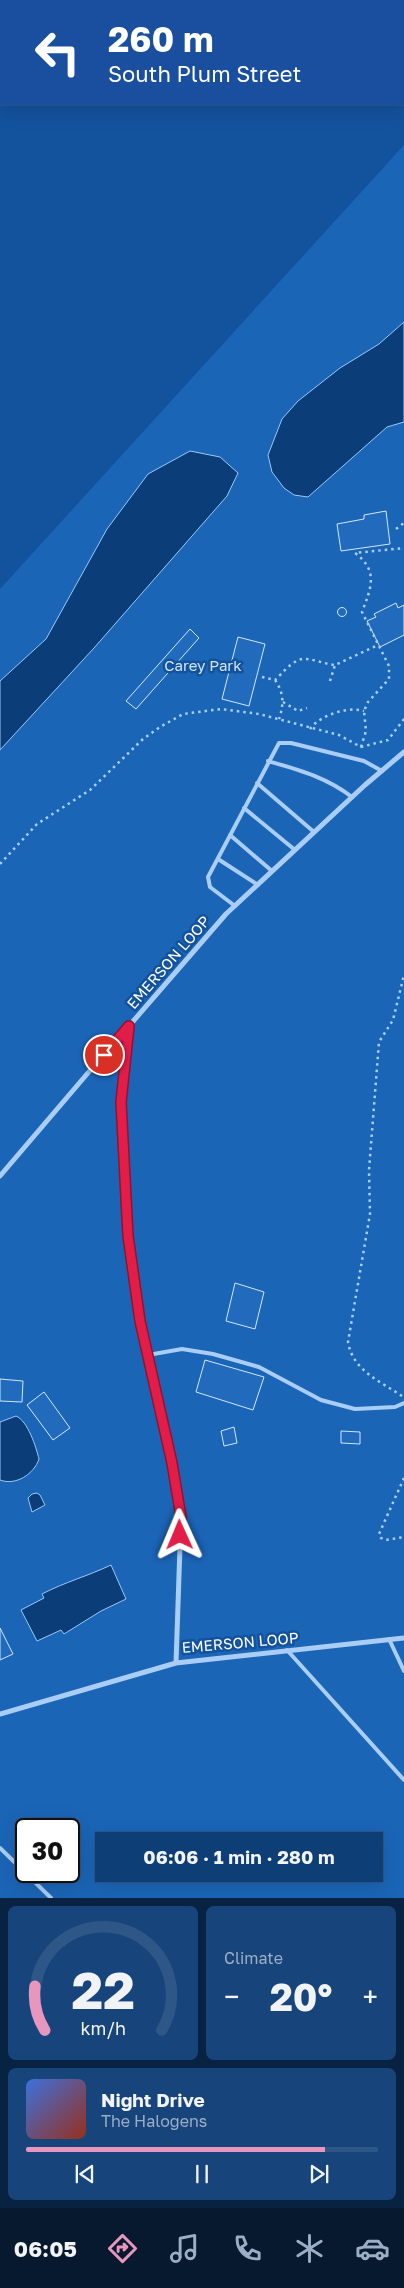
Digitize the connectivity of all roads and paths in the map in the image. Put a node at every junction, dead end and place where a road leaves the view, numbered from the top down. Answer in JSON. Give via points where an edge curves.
{"nodes":[{"id":1,"x":404,"y":523,"type":"edge"},
{"id":2,"x":396,"y":529,"type":"dead end"},
{"id":3,"x":404,"y":548,"type":"edge"},
{"id":4,"x":378,"y":645,"type":"junction"},
{"id":5,"x":335,"y":665,"type":"junction"},
{"id":6,"x":262,"y":677,"type":"dead end"},
{"id":7,"x":275,"y":680,"type":"junction"},
{"id":8,"x":330,"y":680,"type":"dead end"},
{"id":9,"x":283,"y":702,"type":"junction"},
{"id":10,"x":307,"y":708,"type":"dead end"},
{"id":11,"x":364,"y":711,"type":"junction"},
{"id":12,"x":279,"y":719,"type":"junction"},
{"id":13,"x":404,"y":719,"type":"edge"},
{"id":14,"x":310,"y":729,"type":"junction"},
{"id":15,"x":361,"y":747,"type":"junction"},
{"id":16,"x":404,"y":752,"type":"edge"},
{"id":17,"x":268,"y":761,"type":"junction"},
{"id":18,"x":382,"y":771,"type":"junction"},
{"id":19,"x":258,"y":783,"type":"junction"},
{"id":20,"x":352,"y":796,"type":"junction"},
{"id":21,"x":244,"y":808,"type":"junction"},
{"id":22,"x":314,"y":832,"type":"junction"},
{"id":23,"x":230,"y":835,"type":"junction"},
{"id":24,"x":295,"y":850,"type":"junction"},
{"id":25,"x":218,"y":859,"type":"junction"},
{"id":26,"x":0,"y":864,"type":"edge"},
{"id":27,"x":272,"y":871,"type":"junction"},
{"id":28,"x":258,"y":885,"type":"junction"},
{"id":29,"x":234,"y":906,"type":"junction"},
{"id":30,"x":404,"y":976,"type":"edge"},
{"id":31,"x":129,"y":1026,"type":"junction"},
{"id":32,"x":0,"y":1176,"type":"edge"},
{"id":33,"x":148,"y":1355,"type":"junction"},
{"id":34,"x":404,"y":1397,"type":"edge"},
{"id":35,"x":404,"y":1403,"type":"edge"},
{"id":36,"x":404,"y":1478,"type":"edge"},
{"id":37,"x":404,"y":1537,"type":"edge"},
{"id":38,"x":404,"y":1638,"type":"edge"},
{"id":39,"x":389,"y":1640,"type":"junction"},
{"id":40,"x":287,"y":1650,"type":"junction"},
{"id":41,"x":176,"y":1663,"type":"junction"},
{"id":42,"x":404,"y":1671,"type":"edge"},
{"id":43,"x":0,"y":1714,"type":"edge"},
{"id":44,"x":404,"y":1780,"type":"edge"},
{"id":45,"x":0,"y":1848,"type":"edge"},
{"id":46,"x":51,"y":1898,"type":"edge"}],
"edges":[{"from":1,"to":2,"type":"path"},
{"from":3,"to":4,"type":"path","via":[[356,553],[365,561],[372,580],[362,612]]},
{"from":4,"to":5,"type":"path"},
{"from":4,"to":11,"type":"path","via":[[389,666],[389,679]]},
{"from":5,"to":7,"type":"path","via":[[300,660]]},
{"from":5,"to":8,"type":"path"},
{"from":6,"to":7,"type":"path"},
{"from":7,"to":9,"type":"path"},
{"from":9,"to":10,"type":"path","via":[[298,711]]},
{"from":9,"to":12,"type":"path"},
{"from":11,"to":14,"type":"path","via":[[344,710],[315,722]]},
{"from":11,"to":15,"type":"path","via":[[366,730]]},
{"from":12,"to":14,"type":"path"},
{"from":12,"to":26,"type":"path","via":[[221,709],[184,714],[160,726],[90,790],[37,824]]},
{"from":13,"to":15,"type":"path","via":[[388,740]]},
{"from":14,"to":15,"type":"path","via":[[340,735]]},
{"from":16,"to":18,"type":"street","name":"EMERSON LOOP"},
{"from":17,"to":18,"type":"lane","via":[[279,744],[291,743],[364,761]]},
{"from":17,"to":19,"type":"lane"},
{"from":17,"to":20,"type":"lane","via":[[320,776]]},
{"from":18,"to":20,"type":"street","name":"EMERSON LOOP"},
{"from":19,"to":21,"type":"lane"},
{"from":19,"to":22,"type":"lane"},
{"from":20,"to":22,"type":"street","name":"EMERSON LOOP"},
{"from":21,"to":23,"type":"lane"},
{"from":21,"to":24,"type":"lane"},
{"from":22,"to":24,"type":"street","name":"EMERSON LOOP"},
{"from":23,"to":25,"type":"lane"},
{"from":23,"to":27,"type":"lane"},
{"from":24,"to":27,"type":"street","name":"EMERSON LOOP"},
{"from":25,"to":28,"type":"lane"},
{"from":25,"to":29,"type":"lane","via":[[208,882]]},
{"from":27,"to":28,"type":"street","name":"EMERSON LOOP"},
{"from":28,"to":29,"type":"street","name":"EMERSON LOOP"},
{"from":29,"to":31,"type":"street","name":"EMERSON LOOP"},
{"from":30,"to":34,"type":"path","via":[[393,1020],[380,1042],[369,1170],[370,1214],[348,1342],[355,1362],[365,1372]]},
{"from":31,"to":32,"type":"street"},
{"from":31,"to":33,"type":"street","name":"EMERSON LOOP","via":[[121,1102],[128,1236]]},
{"from":33,"to":35,"type":"lane","via":[[182,1349],[213,1354],[258,1367],[321,1400],[355,1409],[395,1407]]},
{"from":33,"to":41,"type":"street","name":"EMERSON LOOP","via":[[181,1517]]},
{"from":36,"to":37,"type":"path","via":[[379,1534],[386,1540]]},
{"from":38,"to":39,"type":"street","name":"EMERSON LOOP"},
{"from":39,"to":40,"type":"street","name":"EMERSON LOOP"},
{"from":39,"to":42,"type":"lane"},
{"from":40,"to":41,"type":"street","name":"EMERSON LOOP"},
{"from":40,"to":44,"type":"lane"},
{"from":41,"to":43,"type":"street"},
{"from":45,"to":46,"type":"lane"}]}
